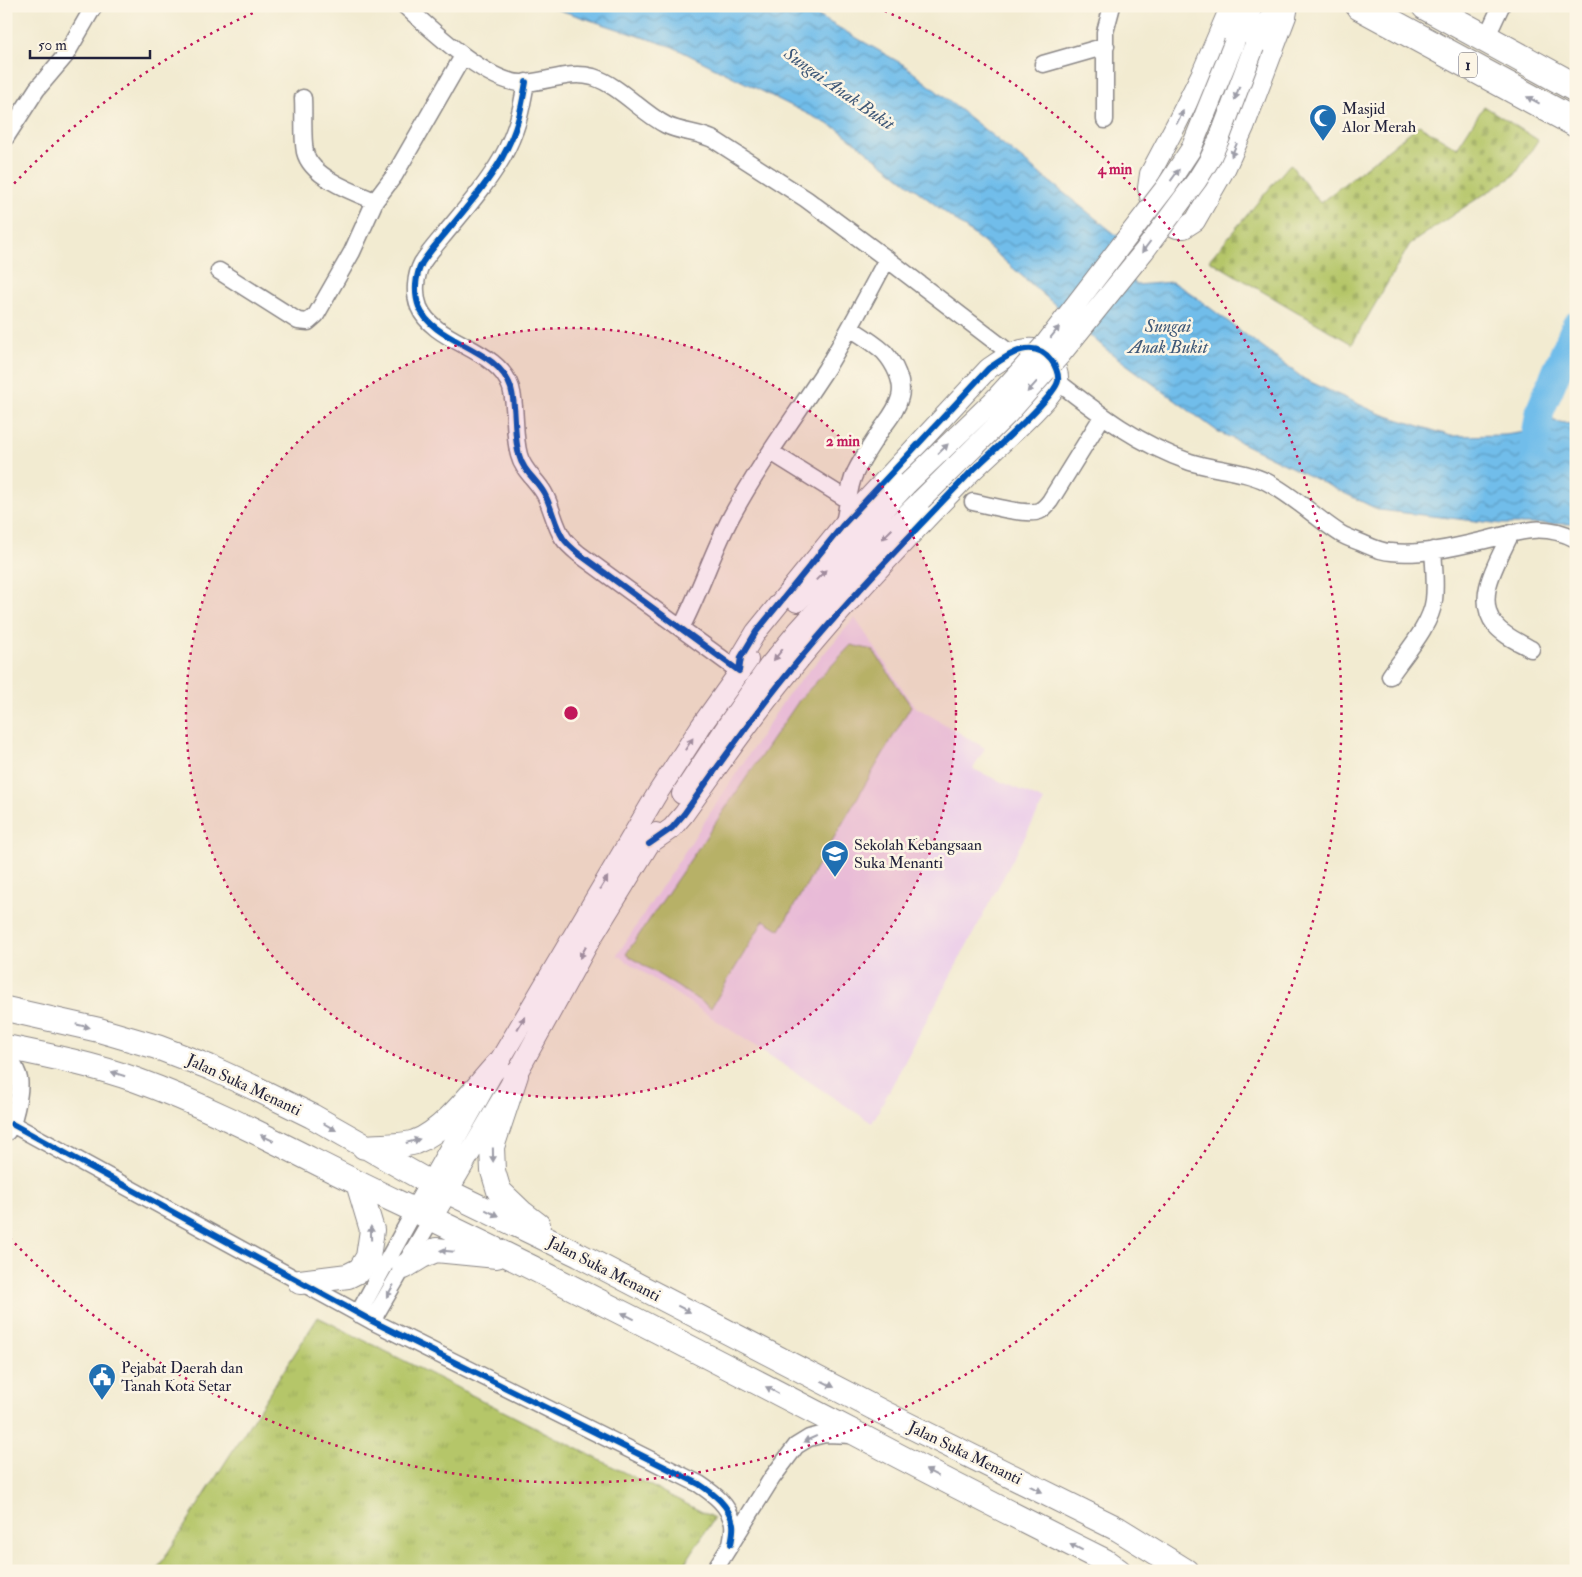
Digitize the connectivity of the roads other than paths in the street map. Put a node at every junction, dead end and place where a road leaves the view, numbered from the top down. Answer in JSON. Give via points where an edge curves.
{"nodes":[{"id":1,"x":94,"y":6,"type":"edge"},
{"id":2,"x":405,"y":6,"type":"edge"},
{"id":3,"x":1112,"y":6,"type":"edge"},
{"id":4,"x":1232,"y":6,"type":"edge"},
{"id":5,"x":1253,"y":6,"type":"edge"},
{"id":6,"x":1278,"y":6,"type":"edge"},
{"id":7,"x":1288,"y":6,"type":"edge"},
{"id":8,"x":1360,"y":6,"type":"edge"},
{"id":9,"x":1426,"y":6,"type":"edge"},
{"id":10,"x":1501,"y":6,"type":"edge"},
{"id":11,"x":1486,"y":38,"type":"junction"},
{"id":12,"x":1244,"y":45,"type":"junction"},
{"id":13,"x":1106,"y":46,"type":"junction"},
{"id":14,"x":464,"y":56,"type":"junction"},
{"id":15,"x":1042,"y":64,"type":"dead end"},
{"id":16,"x":526,"y":82,"type":"junction"},
{"id":17,"x":1576,"y":88,"type":"edge"},
{"id":18,"x":303,"y":98,"type":"dead end"},
{"id":19,"x":1106,"y":120,"type":"dead end"},
{"id":20,"x":1576,"y":123,"type":"edge"},
{"id":21,"x":6,"y":137,"type":"edge"},
{"id":22,"x":375,"y":201,"type":"junction"},
{"id":23,"x":887,"y":259,"type":"junction"},
{"id":24,"x":219,"y":271,"type":"dead end"},
{"id":25,"x":850,"y":328,"type":"junction"},
{"id":26,"x":1010,"y":354,"type":"junction"},
{"id":27,"x":1058,"y":382,"type":"junction"},
{"id":28,"x":1102,"y":417,"type":"junction"},
{"id":29,"x":771,"y":452,"type":"junction"},
{"id":30,"x":848,"y":500,"type":"junction"},
{"id":31,"x":973,"y":502,"type":"dead end"},
{"id":32,"x":843,"y":525,"type":"junction"},
{"id":33,"x":1511,"y":534,"type":"junction"},
{"id":34,"x":1576,"y":540,"type":"edge"},
{"id":35,"x":1433,"y":550,"type":"junction"},
{"id":36,"x":681,"y":628,"type":"junction"},
{"id":37,"x":1531,"y":649,"type":"dead end"},
{"id":38,"x":739,"y":670,"type":"junction"},
{"id":39,"x":1390,"y":676,"type":"dead end"},
{"id":40,"x":649,"y":844,"type":"junction"},
{"id":41,"x":6,"y":1009,"type":"edge"},
{"id":42,"x":6,"y":1047,"type":"edge"},
{"id":43,"x":6,"y":1053,"type":"edge"},
{"id":44,"x":506,"y":1070,"type":"junction"},
{"id":45,"x":9,"y":1129,"type":"edge"},
{"id":46,"x":364,"y":1147,"type":"junction"},
{"id":47,"x":358,"y":1183,"type":"junction"},
{"id":48,"x":439,"y":1187,"type":"junction"},
{"id":49,"x":424,"y":1214,"type":"junction"},
{"id":50,"x":579,"y":1255,"type":"junction"},
{"id":51,"x":513,"y":1257,"type":"junction"},
{"id":52,"x":394,"y":1267,"type":"junction"},
{"id":53,"x":348,"y":1276,"type":"junction"},
{"id":54,"x":300,"y":1282,"type":"junction"},
{"id":55,"x":365,"y":1318,"type":"junction"},
{"id":56,"x":857,"y":1435,"type":"junction"},
{"id":57,"x":731,"y":1544,"type":"junction"},
{"id":58,"x":714,"y":1571,"type":"edge"},
{"id":59,"x":1119,"y":1571,"type":"edge"},
{"id":60,"x":1186,"y":1571,"type":"edge"}],
"edges":[{"from":1,"to":21,"type":"street","via":[[64,56],[37,89]]},
{"from":2,"to":14,"type":"street"},
{"from":3,"to":13,"type":"street","via":[[1105,32]]},
{"from":7,"to":4,"type":"street","one_way":true,"via":[[1226,167],[1195,220],[1184,228],[1177,228],[1162,219],[1152,204],[1148,188],[1150,174],[1178,123]]},
{"from":5,"to":12,"type":"street"},
{"from":6,"to":12,"type":"street","via":[[1263,28]]},
{"from":20,"to":8,"type":"highway","number":"1","one_way":true},
{"from":9,"to":11,"type":"highway","number":"1"},
{"from":10,"to":11,"type":"street"},
{"from":11,"to":17,"type":"highway","number":"1"},
{"from":38,"to":12,"type":"street","one_way":true,"bridge":true,"via":[[804,592],[1045,344],[1166,187],[1191,149]]},
{"from":12,"to":40,"type":"street","one_way":true,"bridge":true,"via":[[1220,137],[1210,159],[1145,250],[1008,415],[873,548],[797,632],[731,720]]},
{"from":13,"to":15,"type":"street"},
{"from":13,"to":19,"type":"street"},
{"from":14,"to":16,"type":"street","via":[[497,76]]},
{"from":14,"to":22,"type":"street","via":[[394,176]]},
{"from":16,"to":23,"type":"street","via":[[572,74],[605,82],[665,124],[716,141],[806,200]]},
{"from":16,"to":36,"type":"street","via":[[520,116],[502,157],[486,183],[422,264],[415,285],[419,308],[432,325],[493,362],[505,375],[511,388],[518,455],[544,493],[564,540]]},
{"from":18,"to":22,"type":"street","via":[[308,162],[326,177]]},
{"from":22,"to":24,"type":"street","via":[[352,252],[316,315],[308,322],[298,321]]},
{"from":23,"to":25,"type":"street"},
{"from":23,"to":26,"type":"street"},
{"from":25,"to":29,"type":"street"},
{"from":25,"to":30,"type":"street","via":[[891,360],[897,372],[901,396],[897,408],[854,474]]},
{"from":26,"to":27,"type":"street","via":[[1026,348],[1043,353],[1055,365]]},
{"from":26,"to":32,"type":"street","via":[[988,368]]},
{"from":27,"to":28,"type":"street"},
{"from":27,"to":40,"type":"street","via":[[1048,398],[888,558],[757,712],[684,814],[672,828]]},
{"from":28,"to":31,"type":"street","via":[[1050,501],[1038,512],[1028,513]]},
{"from":28,"to":35,"type":"street","via":[[1139,439],[1189,461],[1256,477],[1278,488],[1342,534],[1369,546],[1389,552]]},
{"from":29,"to":30,"type":"street"},
{"from":29,"to":36,"type":"street","via":[[721,536]]},
{"from":30,"to":32,"type":"street"},
{"from":32,"to":38,"type":"street","via":[[756,632],[741,657]]},
{"from":33,"to":34,"type":"street","via":[[1534,529],[1553,530]]},
{"from":33,"to":35,"type":"street"},
{"from":33,"to":37,"type":"street","via":[[1489,582],[1486,602],[1495,625]]},
{"from":35,"to":39,"type":"street","via":[[1432,608],[1419,635]]},
{"from":36,"to":38,"type":"street"},
{"from":44,"to":38,"type":"street","one_way":true,"via":[[658,794]]},
{"from":40,"to":44,"type":"street","one_way":true},
{"from":41,"to":46,"type":"main road","name":"Jalan Suka Menanti","one_way":true,"via":[[99,1030],[210,1067],[312,1116]]},
{"from":47,"to":42,"type":"main road","name":"Jalan Suka Menanti","one_way":true,"via":[[200,1106],[136,1080],[83,1063]]},
{"from":43,"to":45,"type":"street","via":[[19,1074],[21,1090]]},
{"from":46,"to":44,"type":"main road","one_way":true,"via":[[414,1143],[447,1121]]},
{"from":44,"to":48,"type":"street"},
{"from":44,"to":50,"type":"main road","one_way":true,"via":[[492,1147],[493,1171],[499,1191],[521,1212]]},
{"from":45,"to":54,"type":"street"},
{"from":46,"to":48,"type":"main road","name":"Jalan Suka Menanti"},
{"from":47,"to":49,"type":"main road","name":"Jalan Suka Menanti"},
{"from":53,"to":47,"type":"main road","one_way":true,"via":[[360,1270],[372,1241],[370,1220]]},
{"from":48,"to":49,"type":"street"},
{"from":48,"to":50,"type":"main road","name":"Jalan Suka Menanti","one_way":true},
{"from":49,"to":51,"type":"main road","name":"Jalan Suka Menanti"},
{"from":49,"to":52,"type":"street"},
{"from":50,"to":60,"type":"main road","name":"Jalan Suka Menanti","one_way":true,"via":[[1118,1530]]},
{"from":51,"to":52,"type":"main road","one_way":true,"via":[[436,1250]]},
{"from":56,"to":51,"type":"main road","name":"Jalan Suka Menanti","one_way":true},
{"from":52,"to":53,"type":"main road"},
{"from":52,"to":55,"type":"street"},
{"from":53,"to":54,"type":"main road"},
{"from":54,"to":55,"type":"street"},
{"from":55,"to":57,"type":"street","via":[[699,1484],[715,1494],[727,1509],[733,1524]]},
{"from":56,"to":57,"type":"street","one_way":true,"via":[[825,1434],[796,1446]]},
{"from":59,"to":56,"type":"main road","name":"Jalan Suka Menanti","one_way":true},
{"from":57,"to":58,"type":"street"}]}
